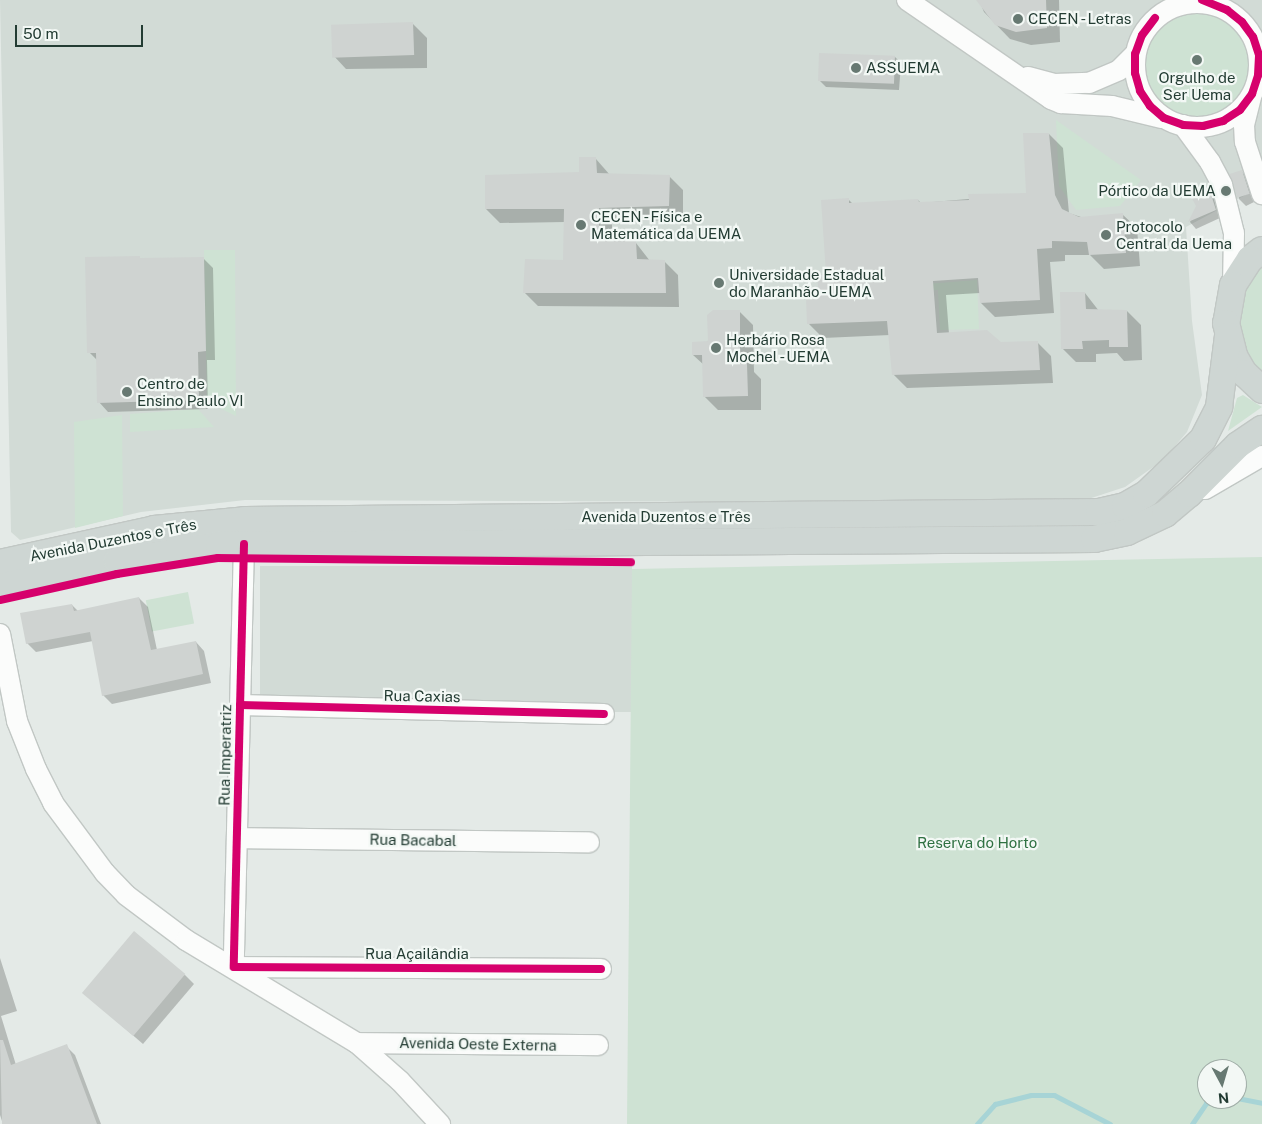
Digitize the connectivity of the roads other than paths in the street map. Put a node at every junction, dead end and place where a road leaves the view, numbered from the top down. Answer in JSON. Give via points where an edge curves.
{"nodes":[{"id":1,"x":907,"y":0,"type":"edge"},
{"id":2,"x":1206,"y":2,"type":"edge"},
{"id":3,"x":1156,"y":9,"type":"edge"},
{"id":4,"x":1135,"y":54,"type":"junction"},
{"id":5,"x":1260,"y":54,"type":"edge"},
{"id":6,"x":1012,"y":72,"type":"junction"},
{"id":7,"x":1252,"y":94,"type":"junction"},
{"id":8,"x":1164,"y":118,"type":"junction"},
{"id":9,"x":1183,"y":125,"type":"junction"},
{"id":10,"x":1262,"y":194,"type":"edge"},
{"id":11,"x":1262,"y":250,"type":"edge"},
{"id":12,"x":1233,"y":285,"type":"junction"},
{"id":13,"x":1228,"y":336,"type":"junction"},
{"id":14,"x":1262,"y":390,"type":"edge"},
{"id":15,"x":1262,"y":429,"type":"edge"},
{"id":16,"x":1262,"y":456,"type":"edge"},
{"id":17,"x":1173,"y":508,"type":"junction"},
{"id":18,"x":244,"y":544,"type":"junction"},
{"id":19,"x":0,"y":563,"type":"edge"},
{"id":20,"x":0,"y":587,"type":"edge"},
{"id":21,"x":0,"y":634,"type":"edge"},
{"id":22,"x":240,"y":705,"type":"junction"},
{"id":23,"x":604,"y":714,"type":"dead end"},
{"id":24,"x":237,"y":838,"type":"junction"},
{"id":25,"x":589,"y":842,"type":"dead end"},
{"id":26,"x":234,"y":967,"type":"junction"},
{"id":27,"x":600,"y":969,"type":"dead end"},
{"id":28,"x":357,"y":1043,"type":"junction"},
{"id":29,"x":598,"y":1045,"type":"dead end"},
{"id":30,"x":440,"y":1124,"type":"edge"}],
"edges":[{"from":1,"to":6,"type":"street"},
{"from":2,"to":3,"type":"street"},
{"from":2,"to":5,"type":"street","via":[[1228,10],[1242,22]]},
{"from":3,"to":4,"type":"street"},
{"from":4,"to":6,"type":"street","via":[[1119,70],[1089,83],[1055,84]]},
{"from":4,"to":8,"type":"street","via":[[1135,73],[1140,91]]},
{"from":5,"to":7,"type":"street"},
{"from":6,"to":8,"type":"street","via":[[1061,103],[1112,106]]},
{"from":7,"to":9,"type":"street","via":[[1240,110],[1223,121],[1203,126]]},
{"from":7,"to":10,"type":"street","via":[[1244,125],[1245,142]]},
{"from":8,"to":9,"type":"street"},
{"from":9,"to":12,"type":"street","via":[[1222,184],[1234,233]]},
{"from":11,"to":12,"type":"main road","via":[[1250,259]]},
{"from":12,"to":13,"type":"main road","via":[[1226,310]]},
{"from":13,"to":14,"type":"main road","via":[[1238,364]]},
{"from":13,"to":19,"type":"main road","name":"Avenida Duzentos e Três","via":[[1219,407],[1203,440],[1146,494],[1124,506],[1099,512],[244,520],[154,529]]},
{"from":15,"to":17,"type":"main road","name":"Avenida Duzentos e Três","via":[[1238,445]]},
{"from":16,"to":17,"type":"street"},
{"from":17,"to":18,"type":"main road","name":"Avenida Duzentos e Três","via":[[1127,532],[1076,540]]},
{"from":18,"to":20,"type":"main road","name":"Avenida Duzentos e Três","via":[[169,551]]},
{"from":18,"to":22,"type":"street","name":"Rua Imperatriz"},
{"from":21,"to":26,"type":"street","name":"Avenida Oeste Externa","via":[[17,721],[53,803],[82,844],[126,895],[186,940]]},
{"from":22,"to":23,"type":"street","name":"Rua Caxias"},
{"from":22,"to":24,"type":"street","name":"Rua Imperatriz"},
{"from":24,"to":25,"type":"street","name":"Rua Bacabal"},
{"from":24,"to":26,"type":"street","name":"Rua Imperatriz"},
{"from":26,"to":27,"type":"street","name":"Rua Açailândia"},
{"from":26,"to":28,"type":"street","name":"Avenida Oeste Externa"},
{"from":28,"to":29,"type":"street","name":"Avenida Oeste Externa"},
{"from":28,"to":30,"type":"street","name":"Avenida Oeste Externa","via":[[400,1081]]}]}
